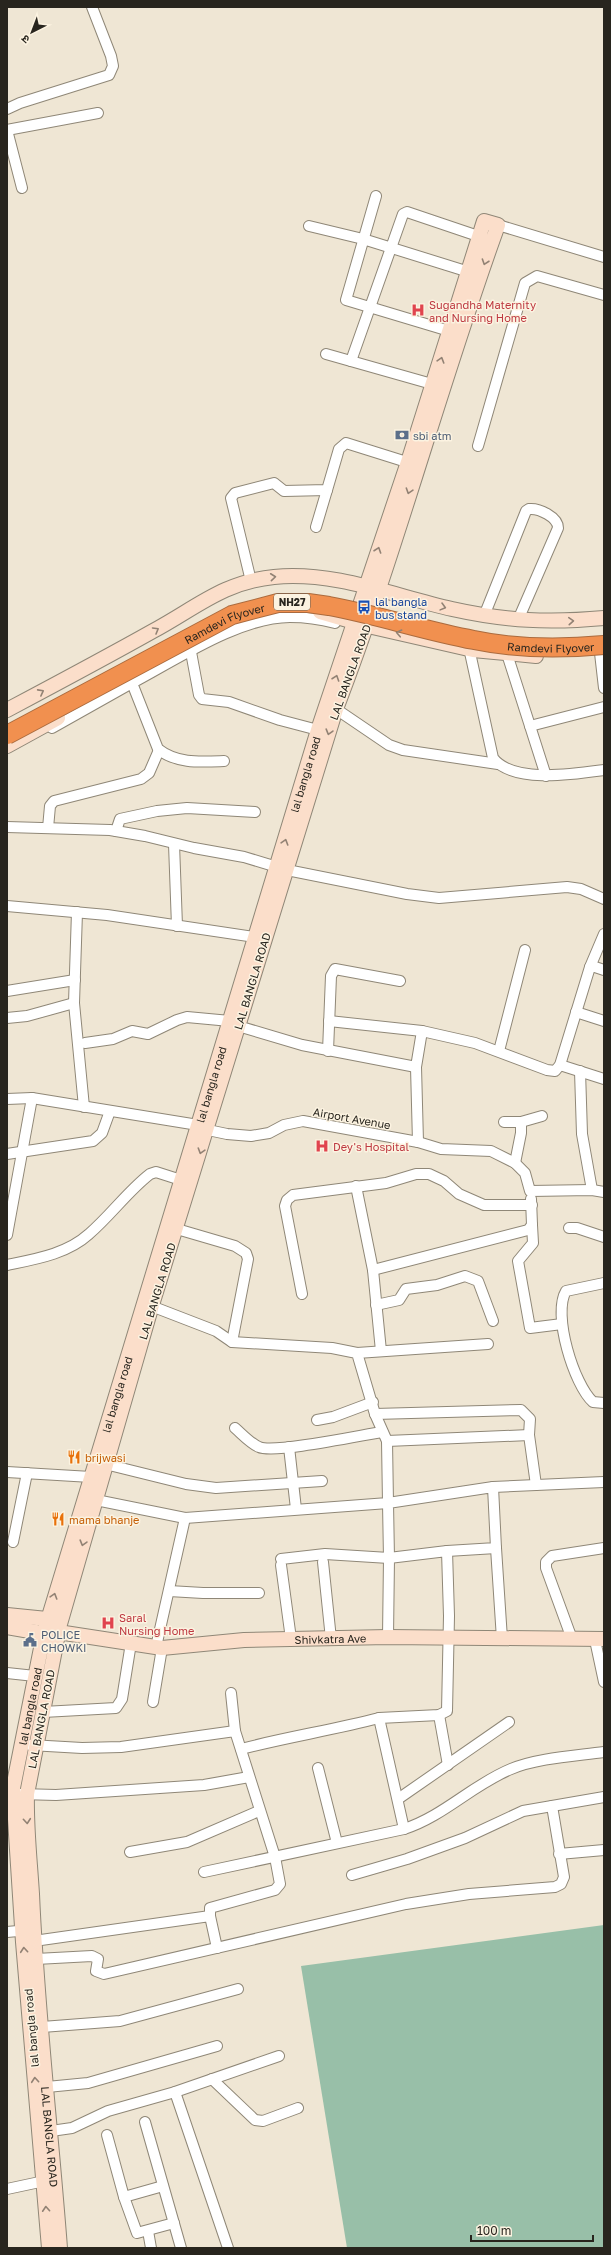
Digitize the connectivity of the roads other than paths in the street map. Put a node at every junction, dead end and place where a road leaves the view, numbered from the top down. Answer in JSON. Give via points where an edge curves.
{"nodes":[{"id":1,"x":92,"y":7,"type":"edge"},
{"id":2,"x":7,"y":109,"type":"edge"},
{"id":3,"x":98,"y":113,"type":"dead end"},
{"id":4,"x":7,"y":130,"type":"edge"},
{"id":5,"x":22,"y":188,"type":"dead end"},
{"id":6,"x":376,"y":196,"type":"dead end"},
{"id":7,"x":491,"y":223,"type":"joint"},
{"id":8,"x":309,"y":226,"type":"dead end"},
{"id":9,"x":363,"y":239,"type":"junction"},
{"id":10,"x":486,"y":239,"type":"junction"},
{"id":11,"x":390,"y":249,"type":"junction"},
{"id":12,"x":604,"y":257,"type":"edge"},
{"id":13,"x":469,"y":272,"type":"junction"},
{"id":14,"x":604,"y":295,"type":"edge"},
{"id":15,"x":370,"y":307,"type":"junction"},
{"id":16,"x":455,"y":333,"type":"junction"},
{"id":17,"x":326,"y":354,"type":"dead end"},
{"id":18,"x":350,"y":361,"type":"junction"},
{"id":19,"x":438,"y":386,"type":"junction"},
{"id":20,"x":478,"y":446,"type":"dead end"},
{"id":21,"x":413,"y":464,"type":"junction"},
{"id":22,"x":327,"y":490,"type":"junction"},
{"id":23,"x":316,"y":527,"type":"dead end"},
{"id":24,"x":251,"y":580,"type":"junction"},
{"id":25,"x":372,"y":588,"type":"junction"},
{"id":26,"x":484,"y":616,"type":"junction"},
{"id":27,"x":604,"y":618,"type":"edge"},
{"id":28,"x":518,"y":620,"type":"junction"},
{"id":29,"x":359,"y":625,"type":"junction"},
{"id":30,"x":604,"y":633,"type":"edge"},
{"id":31,"x":469,"y":648,"type":"junction"},
{"id":32,"x":603,"y":650,"type":"edge"},
{"id":33,"x":190,"y":652,"type":"junction"},
{"id":34,"x":507,"y":654,"type":"junction"},
{"id":35,"x":132,"y":683,"type":"junction"},
{"id":36,"x":604,"y":688,"type":"edge"},
{"id":37,"x":604,"y":708,"type":"edge"},
{"id":38,"x":336,"y":709,"type":"junction"},
{"id":39,"x":7,"y":710,"type":"edge"},
{"id":40,"x":7,"y":722,"type":"edge"},
{"id":41,"x":530,"y":726,"type":"junction"},
{"id":42,"x":318,"y":730,"type":"junction"},
{"id":43,"x":7,"y":735,"type":"edge"},
{"id":44,"x":7,"y":746,"type":"edge"},
{"id":45,"x":159,"y":750,"type":"junction"},
{"id":46,"x":7,"y":754,"type":"edge"},
{"id":47,"x":224,"y":761,"type":"dead end"},
{"id":48,"x":498,"y":764,"type":"junction"},
{"id":49,"x":604,"y":770,"type":"edge"},
{"id":50,"x":546,"y":776,"type":"junction"},
{"id":51,"x":255,"y":812,"type":"dead end"},
{"id":52,"x":7,"y":827,"type":"edge"},
{"id":53,"x":48,"y":828,"type":"junction"},
{"id":54,"x":116,"y":831,"type":"junction"},
{"id":55,"x":174,"y":844,"type":"junction"},
{"id":56,"x":282,"y":868,"type":"junction"},
{"id":57,"x":604,"y":899,"type":"edge"},
{"id":58,"x":7,"y":906,"type":"edge"},
{"id":59,"x":77,"y":912,"type":"junction"},
{"id":60,"x":177,"y":926,"type":"junction"},
{"id":61,"x":604,"y":934,"type":"edge"},
{"id":62,"x":260,"y":938,"type":"junction"},
{"id":63,"x":526,"y":950,"type":"dead end"},
{"id":64,"x":590,"y":967,"type":"junction"},
{"id":65,"x":604,"y":970,"type":"edge"},
{"id":66,"x":75,"y":980,"type":"junction"},
{"id":67,"x":400,"y":981,"type":"dead end"},
{"id":68,"x":7,"y":991,"type":"edge"},
{"id":69,"x":74,"y":1003,"type":"junction"},
{"id":70,"x":576,"y":1012,"type":"junction"},
{"id":71,"x":7,"y":1018,"type":"edge"},
{"id":72,"x":329,"y":1021,"type":"junction"},
{"id":73,"x":604,"y":1021,"type":"edge"},
{"id":74,"x":234,"y":1024,"type":"junction"},
{"id":75,"x":422,"y":1031,"type":"junction"},
{"id":76,"x":85,"y":1043,"type":"dead end"},
{"id":77,"x":328,"y":1051,"type":"junction"},
{"id":78,"x":498,"y":1051,"type":"junction"},
{"id":79,"x":560,"y":1065,"type":"junction"},
{"id":80,"x":416,"y":1067,"type":"junction"},
{"id":81,"x":580,"y":1071,"type":"junction"},
{"id":82,"x":604,"y":1079,"type":"edge"},
{"id":83,"x":32,"y":1098,"type":"junction"},
{"id":84,"x":7,"y":1099,"type":"edge"},
{"id":85,"x":84,"y":1107,"type":"junction"},
{"id":86,"x":110,"y":1111,"type":"junction"},
{"id":87,"x":542,"y":1116,"type":"dead end"},
{"id":88,"x":504,"y":1122,"type":"dead end"},
{"id":89,"x":521,"y":1122,"type":"junction"},
{"id":90,"x":203,"y":1127,"type":"junction"},
{"id":91,"x":418,"y":1142,"type":"junction"},
{"id":92,"x":22,"y":1152,"type":"junction"},
{"id":93,"x":7,"y":1154,"type":"edge"},
{"id":94,"x":515,"y":1163,"type":"junction"},
{"id":95,"x":186,"y":1181,"type":"junction"},
{"id":96,"x":356,"y":1186,"type":"junction"},
{"id":97,"x":592,"y":1190,"type":"junction"},
{"id":98,"x":530,"y":1191,"type":"junction"},
{"id":99,"x":604,"y":1192,"type":"edge"},
{"id":100,"x":532,"y":1204,"type":"junction"},
{"id":101,"x":8,"y":1214,"type":"edge"},
{"id":102,"x":532,"y":1225,"type":"junction"},
{"id":103,"x":172,"y":1228,"type":"junction"},
{"id":104,"x":569,"y":1228,"type":"dead end"},
{"id":105,"x":7,"y":1235,"type":"edge"},
{"id":106,"x":604,"y":1237,"type":"edge"},
{"id":107,"x":7,"y":1265,"type":"edge"},
{"id":108,"x":373,"y":1270,"type":"junction"},
{"id":109,"x":604,"y":1283,"type":"edge"},
{"id":110,"x":302,"y":1294,"type":"dead end"},
{"id":111,"x":148,"y":1304,"type":"junction"},
{"id":112,"x":376,"y":1304,"type":"junction"},
{"id":113,"x":493,"y":1321,"type":"dead end"},
{"id":114,"x":562,"y":1324,"type":"junction"},
{"id":115,"x":232,"y":1342,"type":"junction"},
{"id":116,"x":488,"y":1344,"type":"dead end"},
{"id":117,"x":381,"y":1351,"type":"junction"},
{"id":118,"x":357,"y":1353,"type":"junction"},
{"id":119,"x":373,"y":1402,"type":"junction"},
{"id":120,"x":604,"y":1403,"type":"edge"},
{"id":121,"x":375,"y":1414,"type":"junction"},
{"id":122,"x":317,"y":1420,"type":"dead end"},
{"id":123,"x":235,"y":1428,"type":"dead end"},
{"id":124,"x":529,"y":1435,"type":"junction"},
{"id":125,"x":385,"y":1437,"type":"junction"},
{"id":126,"x":289,"y":1447,"type":"junction"},
{"id":127,"x":101,"y":1463,"type":"junction"},
{"id":128,"x":7,"y":1472,"type":"edge"},
{"id":129,"x":27,"y":1473,"type":"junction"},
{"id":130,"x":91,"y":1477,"type":"junction"},
{"id":131,"x":322,"y":1481,"type":"dead end"},
{"id":132,"x":604,"y":1482,"type":"edge"},
{"id":133,"x":293,"y":1483,"type":"junction"},
{"id":134,"x":536,"y":1485,"type":"junction"},
{"id":135,"x":493,"y":1486,"type":"junction"},
{"id":136,"x":96,"y":1500,"type":"junction"},
{"id":137,"x":388,"y":1503,"type":"junction"},
{"id":138,"x":296,"y":1509,"type":"junction"},
{"id":139,"x":185,"y":1518,"type":"junction"},
{"id":140,"x":13,"y":1542,"type":"dead end"},
{"id":141,"x":496,"y":1548,"type":"junction"},
{"id":142,"x":604,"y":1548,"type":"edge"},
{"id":143,"x":447,"y":1551,"type":"junction"},
{"id":144,"x":389,"y":1558,"type":"junction"},
{"id":145,"x":323,"y":1562,"type":"dead end"},
{"id":146,"x":169,"y":1591,"type":"junction"},
{"id":147,"x":259,"y":1593,"type":"dead end"},
{"id":148,"x":7,"y":1615,"type":"edge"},
{"id":149,"x":7,"y":1627,"type":"edge"},
{"id":150,"x":53,"y":1629,"type":"junction"},
{"id":151,"x":388,"y":1637,"type":"junction"},
{"id":152,"x":448,"y":1638,"type":"junction"},
{"id":153,"x":291,"y":1639,"type":"junction"},
{"id":154,"x":331,"y":1639,"type":"junction"},
{"id":155,"x":502,"y":1639,"type":"junction"},
{"id":156,"x":572,"y":1639,"type":"junction"},
{"id":157,"x":599,"y":1639,"type":"edge"},
{"id":158,"x":131,"y":1643,"type":"junction"},
{"id":159,"x":159,"y":1648,"type":"junction"},
{"id":160,"x":7,"y":1673,"type":"edge"},
{"id":161,"x":35,"y":1676,"type":"junction"},
{"id":162,"x":604,"y":1682,"type":"edge"},
{"id":163,"x":231,"y":1692,"type":"dead end"},
{"id":164,"x":153,"y":1702,"type":"dead end"},
{"id":165,"x":43,"y":1712,"type":"junction"},
{"id":166,"x":439,"y":1715,"type":"junction"},
{"id":167,"x":379,"y":1718,"type":"junction"},
{"id":168,"x":509,"y":1722,"type":"dead end"},
{"id":169,"x":235,"y":1731,"type":"junction"},
{"id":170,"x":22,"y":1744,"type":"junction"},
{"id":171,"x":37,"y":1747,"type":"junction"},
{"id":172,"x":241,"y":1749,"type":"junction"},
{"id":173,"x":604,"y":1752,"type":"edge"},
{"id":174,"x":448,"y":1765,"type":"junction"},
{"id":175,"x":318,"y":1768,"type":"dead end"},
{"id":176,"x":12,"y":1771,"type":"edge"},
{"id":177,"x":249,"y":1777,"type":"junction"},
{"id":178,"x":20,"y":1794,"type":"junction"},
{"id":179,"x":604,"y":1797,"type":"edge"},
{"id":180,"x":398,"y":1799,"type":"junction"},
{"id":181,"x":552,"y":1806,"type":"junction"},
{"id":182,"x":259,"y":1811,"type":"junction"},
{"id":183,"x":404,"y":1829,"type":"junction"},
{"id":184,"x":337,"y":1843,"type":"junction"},
{"id":185,"x":604,"y":1850,"type":"edge"},
{"id":186,"x":130,"y":1852,"type":"dead end"},
{"id":187,"x":559,"y":1854,"type":"junction"},
{"id":188,"x":275,"y":1857,"type":"junction"},
{"id":189,"x":204,"y":1872,"type":"dead end"},
{"id":190,"x":352,"y":1875,"type":"dead end"},
{"id":191,"x":210,"y":1916,"type":"junction"},
{"id":192,"x":7,"y":1932,"type":"edge"},
{"id":193,"x":30,"y":1934,"type":"junction"},
{"id":194,"x":217,"y":1948,"type":"junction"},
{"id":195,"x":36,"y":1959,"type":"junction"},
{"id":196,"x":238,"y":1988,"type":"dead end"},
{"id":197,"x":42,"y":2027,"type":"junction"},
{"id":198,"x":217,"y":2046,"type":"dead end"},
{"id":199,"x":279,"y":2056,"type":"dead end"},
{"id":200,"x":212,"y":2079,"type":"junction"},
{"id":201,"x":47,"y":2087,"type":"junction"},
{"id":202,"x":175,"y":2092,"type":"junction"},
{"id":203,"x":298,"y":2108,"type":"dead end"},
{"id":204,"x":145,"y":2122,"type":"dead end"},
{"id":205,"x":46,"y":2132,"type":"junction"},
{"id":206,"x":106,"y":2134,"type":"dead end"},
{"id":207,"x":49,"y":2180,"type":"junction"},
{"id":208,"x":163,"y":2186,"type":"junction"},
{"id":209,"x":7,"y":2189,"type":"edge"},
{"id":210,"x":124,"y":2197,"type":"junction"},
{"id":211,"x":174,"y":2223,"type":"junction"},
{"id":212,"x":148,"y":2231,"type":"junction"},
{"id":213,"x":49,"y":2248,"type":"edge"},
{"id":214,"x":60,"y":2248,"type":"edge"},
{"id":215,"x":151,"y":2248,"type":"edge"},
{"id":216,"x":181,"y":2248,"type":"edge"},
{"id":217,"x":228,"y":2248,"type":"edge"}],
"edges":[{"from":1,"to":2,"type":"street","via":[[111,56],[113,66],[109,75]]},
{"from":3,"to":4,"type":"street"},
{"from":4,"to":5,"type":"street"},
{"from":6,"to":9,"type":"street"},
{"from":7,"to":10,"type":"street"},
{"from":7,"to":12,"type":"street"},
{"from":8,"to":9,"type":"street"},
{"from":9,"to":11,"type":"street"},
{"from":9,"to":15,"type":"street","via":[[345,298],[348,302]]},
{"from":10,"to":11,"type":"street","via":[[408,212],[403,214]]},
{"from":10,"to":13,"type":"street"},
{"from":10,"to":16,"type":"street","one_way":true},
{"from":11,"to":13,"type":"street"},
{"from":11,"to":15,"type":"street"},
{"from":13,"to":16,"type":"street"},
{"from":14,"to":20,"type":"street","via":[[537,276],[525,283]]},
{"from":15,"to":16,"type":"street"},
{"from":15,"to":18,"type":"street"},
{"from":16,"to":19,"type":"street","name":"lal bangla road"},
{"from":17,"to":18,"type":"street"},
{"from":18,"to":19,"type":"street"},
{"from":19,"to":21,"type":"street","name":"lal bangla road"},
{"from":21,"to":22,"type":"street","via":[[346,443],[339,449]]},
{"from":21,"to":25,"type":"street","name":"lal bangla road"},
{"from":22,"to":23,"type":"street"},
{"from":22,"to":24,"type":"street","via":[[284,491],[274,483],[232,495]]},
{"from":24,"to":25,"type":"street","one_way":true,"via":[[274,577],[322,577]]},
{"from":39,"to":24,"type":"street","one_way":true,"via":[[154,631],[223,589]]},
{"from":25,"to":26,"type":"street","one_way":true},
{"from":25,"to":29,"type":"street","name":"lal bangla road"},
{"from":26,"to":28,"type":"street"},
{"from":26,"to":28,"type":"street","via":[[526,512],[535,508],[554,519],[558,523],[558,528]]},
{"from":28,"to":27,"type":"street","one_way":true,"via":[[568,621]]},
{"from":31,"to":29,"type":"street","one_way":true},
{"from":29,"to":33,"type":"street","via":[[313,618],[275,619],[233,631]]},
{"from":29,"to":38,"type":"street","name":"LAL BANGLA ROAD"},
{"from":42,"to":29,"type":"street","name":"lal bangla road","one_way":true},
{"from":29,"to":44,"type":"street","via":[[300,609],[276,610],[241,618]]},
{"from":30,"to":40,"type":"highway","name":"Ramdevi Flyover","number":"NH27","via":[[543,636],[510,634],[464,627],[331,594],[288,590],[270,592],[245,598],[199,619]]},
{"from":31,"to":34,"type":"street"},
{"from":31,"to":48,"type":"street","via":[[493,758]]},
{"from":32,"to":34,"type":"street","via":[[558,656]]},
{"from":32,"to":36,"type":"street"},
{"from":32,"to":43,"type":"highway","name":"Ramdevi Flyover","number":"NH27","bridge":true,"via":[[512,646],[474,640],[308,602],[278,603],[255,608],[211,625]]},
{"from":33,"to":35,"type":"street"},
{"from":33,"to":42,"type":"street","via":[[202,699],[234,704]]},
{"from":34,"to":41,"type":"street"},
{"from":35,"to":45,"type":"street"},
{"from":35,"to":46,"type":"street"},
{"from":37,"to":41,"type":"street"},
{"from":38,"to":48,"type":"street","via":[[390,745],[403,750]]},
{"from":38,"to":56,"type":"street","name":"LAL BANGLA ROAD","one_way":true},
{"from":41,"to":50,"type":"street"},
{"from":56,"to":42,"type":"street","name":"lal bangla road","one_way":true},
{"from":45,"to":47,"type":"street","via":[[180,760]]},
{"from":45,"to":53,"type":"street","via":[[149,773],[141,779],[54,801],[50,806]]},
{"from":48,"to":50,"type":"street"},
{"from":49,"to":50,"type":"street"},
{"from":51,"to":54,"type":"street","via":[[187,808],[157,811],[120,819]]},
{"from":52,"to":53,"type":"street"},
{"from":53,"to":54,"type":"street"},
{"from":54,"to":55,"type":"street"},
{"from":55,"to":56,"type":"street","via":[[244,857]]},
{"from":55,"to":60,"type":"street"},
{"from":56,"to":57,"type":"street","via":[[407,894],[439,898],[567,887],[581,889]]},
{"from":56,"to":62,"type":"street","name":"lal bangla road"},
{"from":58,"to":59,"type":"street"},
{"from":59,"to":60,"type":"street"},
{"from":59,"to":66,"type":"street"},
{"from":60,"to":62,"type":"street"},
{"from":61,"to":64,"type":"street"},
{"from":62,"to":74,"type":"street","name":"lal bangla road"},
{"from":63,"to":78,"type":"street"},
{"from":64,"to":65,"type":"street"},
{"from":64,"to":70,"type":"street"},
{"from":66,"to":68,"type":"street"},
{"from":66,"to":69,"type":"street"},
{"from":67,"to":72,"type":"street","via":[[335,969],[330,976]]},
{"from":69,"to":71,"type":"street","via":[[27,1016]]},
{"from":69,"to":85,"type":"street"},
{"from":70,"to":73,"type":"street"},
{"from":70,"to":79,"type":"street"},
{"from":72,"to":75,"type":"street"},
{"from":72,"to":77,"type":"street"},
{"from":74,"to":76,"type":"street","via":[[188,1017],[148,1034],[132,1031],[113,1039]]},
{"from":74,"to":77,"type":"street"},
{"from":74,"to":90,"type":"street","name":"lal bangla road"},
{"from":75,"to":78,"type":"street"},
{"from":75,"to":80,"type":"street"},
{"from":77,"to":80,"type":"street"},
{"from":78,"to":79,"type":"street","via":[[551,1071],[555,1071]]},
{"from":79,"to":81,"type":"street"},
{"from":80,"to":91,"type":"street"},
{"from":81,"to":82,"type":"street"},
{"from":81,"to":97,"type":"street","via":[[582,1134]]},
{"from":83,"to":84,"type":"street","name":"Airport Avenue"},
{"from":83,"to":85,"type":"street","name":"Airport Avenue"},
{"from":83,"to":92,"type":"street"},
{"from":85,"to":86,"type":"street","name":"Airport Avenue"},
{"from":86,"to":90,"type":"street","name":"Airport Avenue"},
{"from":86,"to":92,"type":"street","via":[[102,1133],[93,1141]]},
{"from":87,"to":89,"type":"street"},
{"from":88,"to":89,"type":"street"},
{"from":89,"to":94,"type":"street"},
{"from":90,"to":91,"type":"street","name":"Airport Avenue","via":[[238,1136],[251,1136],[269,1133],[284,1125],[304,1121]]},
{"from":90,"to":95,"type":"street","name":"lal bangla road"},
{"from":91,"to":94,"type":"street","name":"Airport Avenue","via":[[441,1149],[491,1150]]},
{"from":92,"to":93,"type":"street"},
{"from":92,"to":101,"type":"street"},
{"from":94,"to":98,"type":"street","name":"Airport Avenue","via":[[525,1173]]},
{"from":95,"to":103,"type":"street","name":"lal bangla road"},
{"from":95,"to":107,"type":"street","via":[[156,1172],[150,1174],[88,1235],[64,1250],[38,1259]]},
{"from":96,"to":100,"type":"street","via":[[428,1174],[444,1181],[459,1194],[484,1205]]},
{"from":96,"to":108,"type":"street"},
{"from":96,"to":110,"type":"street","via":[[307,1192],[293,1195],[287,1200],[285,1206]]},
{"from":97,"to":98,"type":"street"},
{"from":97,"to":99,"type":"street"},
{"from":98,"to":100,"type":"street","name":"Airport Avenue"},
{"from":100,"to":102,"type":"street","name":"Airport Avenue"},
{"from":101,"to":105,"type":"street"},
{"from":102,"to":108,"type":"street","via":[[528,1230]]},
{"from":102,"to":114,"type":"street","name":"Airport Avenue","via":[[533,1243],[518,1261],[530,1328]]},
{"from":103,"to":111,"type":"street","name":"lal bangla road"},
{"from":103,"to":115,"type":"street","via":[[235,1246],[246,1253],[248,1259]]},
{"from":104,"to":106,"type":"street","via":[[578,1228]]},
{"from":108,"to":112,"type":"street"},
{"from":109,"to":114,"type":"street","via":[[566,1292],[562,1299]]},
{"from":111,"to":115,"type":"street","via":[[216,1331]]},
{"from":111,"to":127,"type":"street","name":"lal bangla road"},
{"from":112,"to":113,"type":"street","via":[[399,1300],[406,1290],[437,1285],[465,1276],[478,1281]]},
{"from":112,"to":117,"type":"street"},
{"from":114,"to":120,"type":"street","via":[[569,1357],[582,1388],[593,1402]]},
{"from":115,"to":118,"type":"street","via":[[332,1348]]},
{"from":116,"to":117,"type":"street"},
{"from":117,"to":118,"type":"street"},
{"from":118,"to":119,"type":"street"},
{"from":119,"to":121,"type":"street"},
{"from":119,"to":122,"type":"street","via":[[333,1417]]},
{"from":121,"to":124,"type":"street","via":[[521,1410],[530,1419]]},
{"from":121,"to":125,"type":"street"},
{"from":123,"to":126,"type":"street","via":[[258,1447]]},
{"from":124,"to":125,"type":"street"},
{"from":124,"to":134,"type":"street"},
{"from":125,"to":126,"type":"street"},
{"from":125,"to":137,"type":"street"},
{"from":126,"to":133,"type":"street"},
{"from":127,"to":130,"type":"street","name":"lal bangla road"},
{"from":127,"to":133,"type":"street","via":[[186,1484],[216,1488]]},
{"from":127,"to":136,"type":"street","name":"LAL BANGLA ROAD"},
{"from":128,"to":129,"type":"street"},
{"from":129,"to":130,"type":"street"},
{"from":129,"to":140,"type":"street"},
{"from":150,"to":130,"type":"street","name":"lal bangla road","one_way":true},
{"from":131,"to":133,"type":"street"},
{"from":132,"to":134,"type":"street"},
{"from":133,"to":138,"type":"street"},
{"from":134,"to":135,"type":"street"},
{"from":135,"to":137,"type":"street"},
{"from":135,"to":141,"type":"street"},
{"from":136,"to":139,"type":"street"},
{"from":136,"to":150,"type":"street","name":"LAL BANGLA ROAD","one_way":true},
{"from":137,"to":138,"type":"street"},
{"from":137,"to":144,"type":"street"},
{"from":138,"to":139,"type":"street"},
{"from":139,"to":146,"type":"street"},
{"from":141,"to":143,"type":"street"},
{"from":141,"to":155,"type":"street"},
{"from":142,"to":156,"type":"street","via":[[552,1556],[546,1562]]},
{"from":143,"to":144,"type":"street"},
{"from":143,"to":152,"type":"street"},
{"from":144,"to":151,"type":"street"},
{"from":144,"to":153,"type":"street","via":[[325,1554],[281,1562]]},
{"from":145,"to":154,"type":"street"},
{"from":146,"to":147,"type":"street"},
{"from":146,"to":159,"type":"street"},
{"from":148,"to":150,"type":"street","name":"Shivkatra Ave"},
{"from":149,"to":150,"type":"street"},
{"from":150,"to":158,"type":"street","name":"Shivkatra Ave"},
{"from":150,"to":161,"type":"street","name":"lal bangla road"},
{"from":150,"to":165,"type":"street","name":"LAL BANGLA ROAD"},
{"from":151,"to":152,"type":"street","name":"Shivkatra Ave"},
{"from":151,"to":154,"type":"street","name":"Shivkatra Ave"},
{"from":152,"to":155,"type":"street","name":"Shivkatra Ave"},
{"from":152,"to":166,"type":"street","via":[[449,1708],[445,1714]]},
{"from":153,"to":154,"type":"street","name":"Shivkatra Ave"},
{"from":153,"to":159,"type":"street","name":"Shivkatra Ave","via":[[244,1640]]},
{"from":155,"to":156,"type":"street","name":"Shivkatra Ave"},
{"from":156,"to":157,"type":"street","name":"Shivkatra Ave"},
{"from":157,"to":162,"type":"street"},
{"from":158,"to":159,"type":"street","name":"Shivkatra Ave"},
{"from":158,"to":165,"type":"street","via":[[122,1699],[116,1708]]},
{"from":159,"to":164,"type":"street"},
{"from":160,"to":161,"type":"street"},
{"from":161,"to":170,"type":"street","name":"lal bangla road"},
{"from":163,"to":169,"type":"street"},
{"from":165,"to":171,"type":"street","name":"LAL BANGLA ROAD"},
{"from":166,"to":167,"type":"street"},
{"from":166,"to":174,"type":"street"},
{"from":167,"to":172,"type":"street"},
{"from":167,"to":180,"type":"street"},
{"from":168,"to":174,"type":"street"},
{"from":169,"to":171,"type":"street","via":[[121,1747]]},
{"from":169,"to":172,"type":"street"},
{"from":170,"to":171,"type":"street"},
{"from":170,"to":176,"type":"street","name":"lal bangla road"},
{"from":171,"to":178,"type":"street","name":"LAL BANGLA ROAD"},
{"from":172,"to":177,"type":"street"},
{"from":173,"to":183,"type":"street","via":[[512,1768],[480,1784],[452,1806],[423,1823]]},
{"from":174,"to":180,"type":"street"},
{"from":175,"to":184,"type":"street"},
{"from":176,"to":178,"type":"street","name":"lal bangla road"},
{"from":177,"to":178,"type":"street","via":[[204,1785],[56,1795]]},
{"from":177,"to":182,"type":"street"},
{"from":178,"to":193,"type":"street","name":"LAL BANGLA ROAD","via":[[29,1837]]},
{"from":179,"to":181,"type":"street"},
{"from":180,"to":183,"type":"street"},
{"from":181,"to":187,"type":"street"},
{"from":181,"to":190,"type":"street","via":[[523,1811],[465,1838]]},
{"from":182,"to":186,"type":"street","via":[[187,1842]]},
{"from":182,"to":188,"type":"street"},
{"from":183,"to":184,"type":"street"},
{"from":184,"to":188,"type":"street"},
{"from":185,"to":187,"type":"street"},
{"from":187,"to":194,"type":"street","via":[[564,1877],[561,1884],[555,1887],[469,1894],[406,1904]]},
{"from":188,"to":189,"type":"street"},
{"from":188,"to":191,"type":"street","via":[[279,1887],[210,1908]]},
{"from":191,"to":193,"type":"street"},
{"from":191,"to":194,"type":"street"},
{"from":192,"to":193,"type":"street"},
{"from":193,"to":195,"type":"street","name":"LAL BANGLA ROAD"},
{"from":205,"to":193,"type":"street","name":"lal bangla road","one_way":true},
{"from":194,"to":195,"type":"street","via":[[104,1974],[96,1971],[98,1959],[92,1956]]},
{"from":195,"to":197,"type":"street","name":"LAL BANGLA ROAD"},
{"from":196,"to":197,"type":"street","via":[[120,2021]]},
{"from":197,"to":201,"type":"street","name":"LAL BANGLA ROAD"},
{"from":198,"to":201,"type":"street","via":[[88,2083]]},
{"from":199,"to":200,"type":"street"},
{"from":200,"to":202,"type":"street"},
{"from":200,"to":203,"type":"street","via":[[256,2120],[263,2121]]},
{"from":201,"to":205,"type":"street","name":"LAL BANGLA ROAD"},
{"from":202,"to":205,"type":"street","via":[[108,2111],[72,2128]]},
{"from":202,"to":217,"type":"street"},
{"from":204,"to":208,"type":"street"},
{"from":205,"to":207,"type":"street","name":"LAL BANGLA ROAD"},
{"from":206,"to":210,"type":"street"},
{"from":207,"to":209,"type":"street"},
{"from":213,"to":207,"type":"street","name":"lal bangla road","one_way":true},
{"from":207,"to":214,"type":"street","name":"LAL BANGLA ROAD"},
{"from":208,"to":210,"type":"street"},
{"from":208,"to":211,"type":"street"},
{"from":210,"to":212,"type":"street","via":[[137,2233]]},
{"from":211,"to":212,"type":"street"},
{"from":211,"to":216,"type":"street"},
{"from":212,"to":215,"type":"street"}]}
